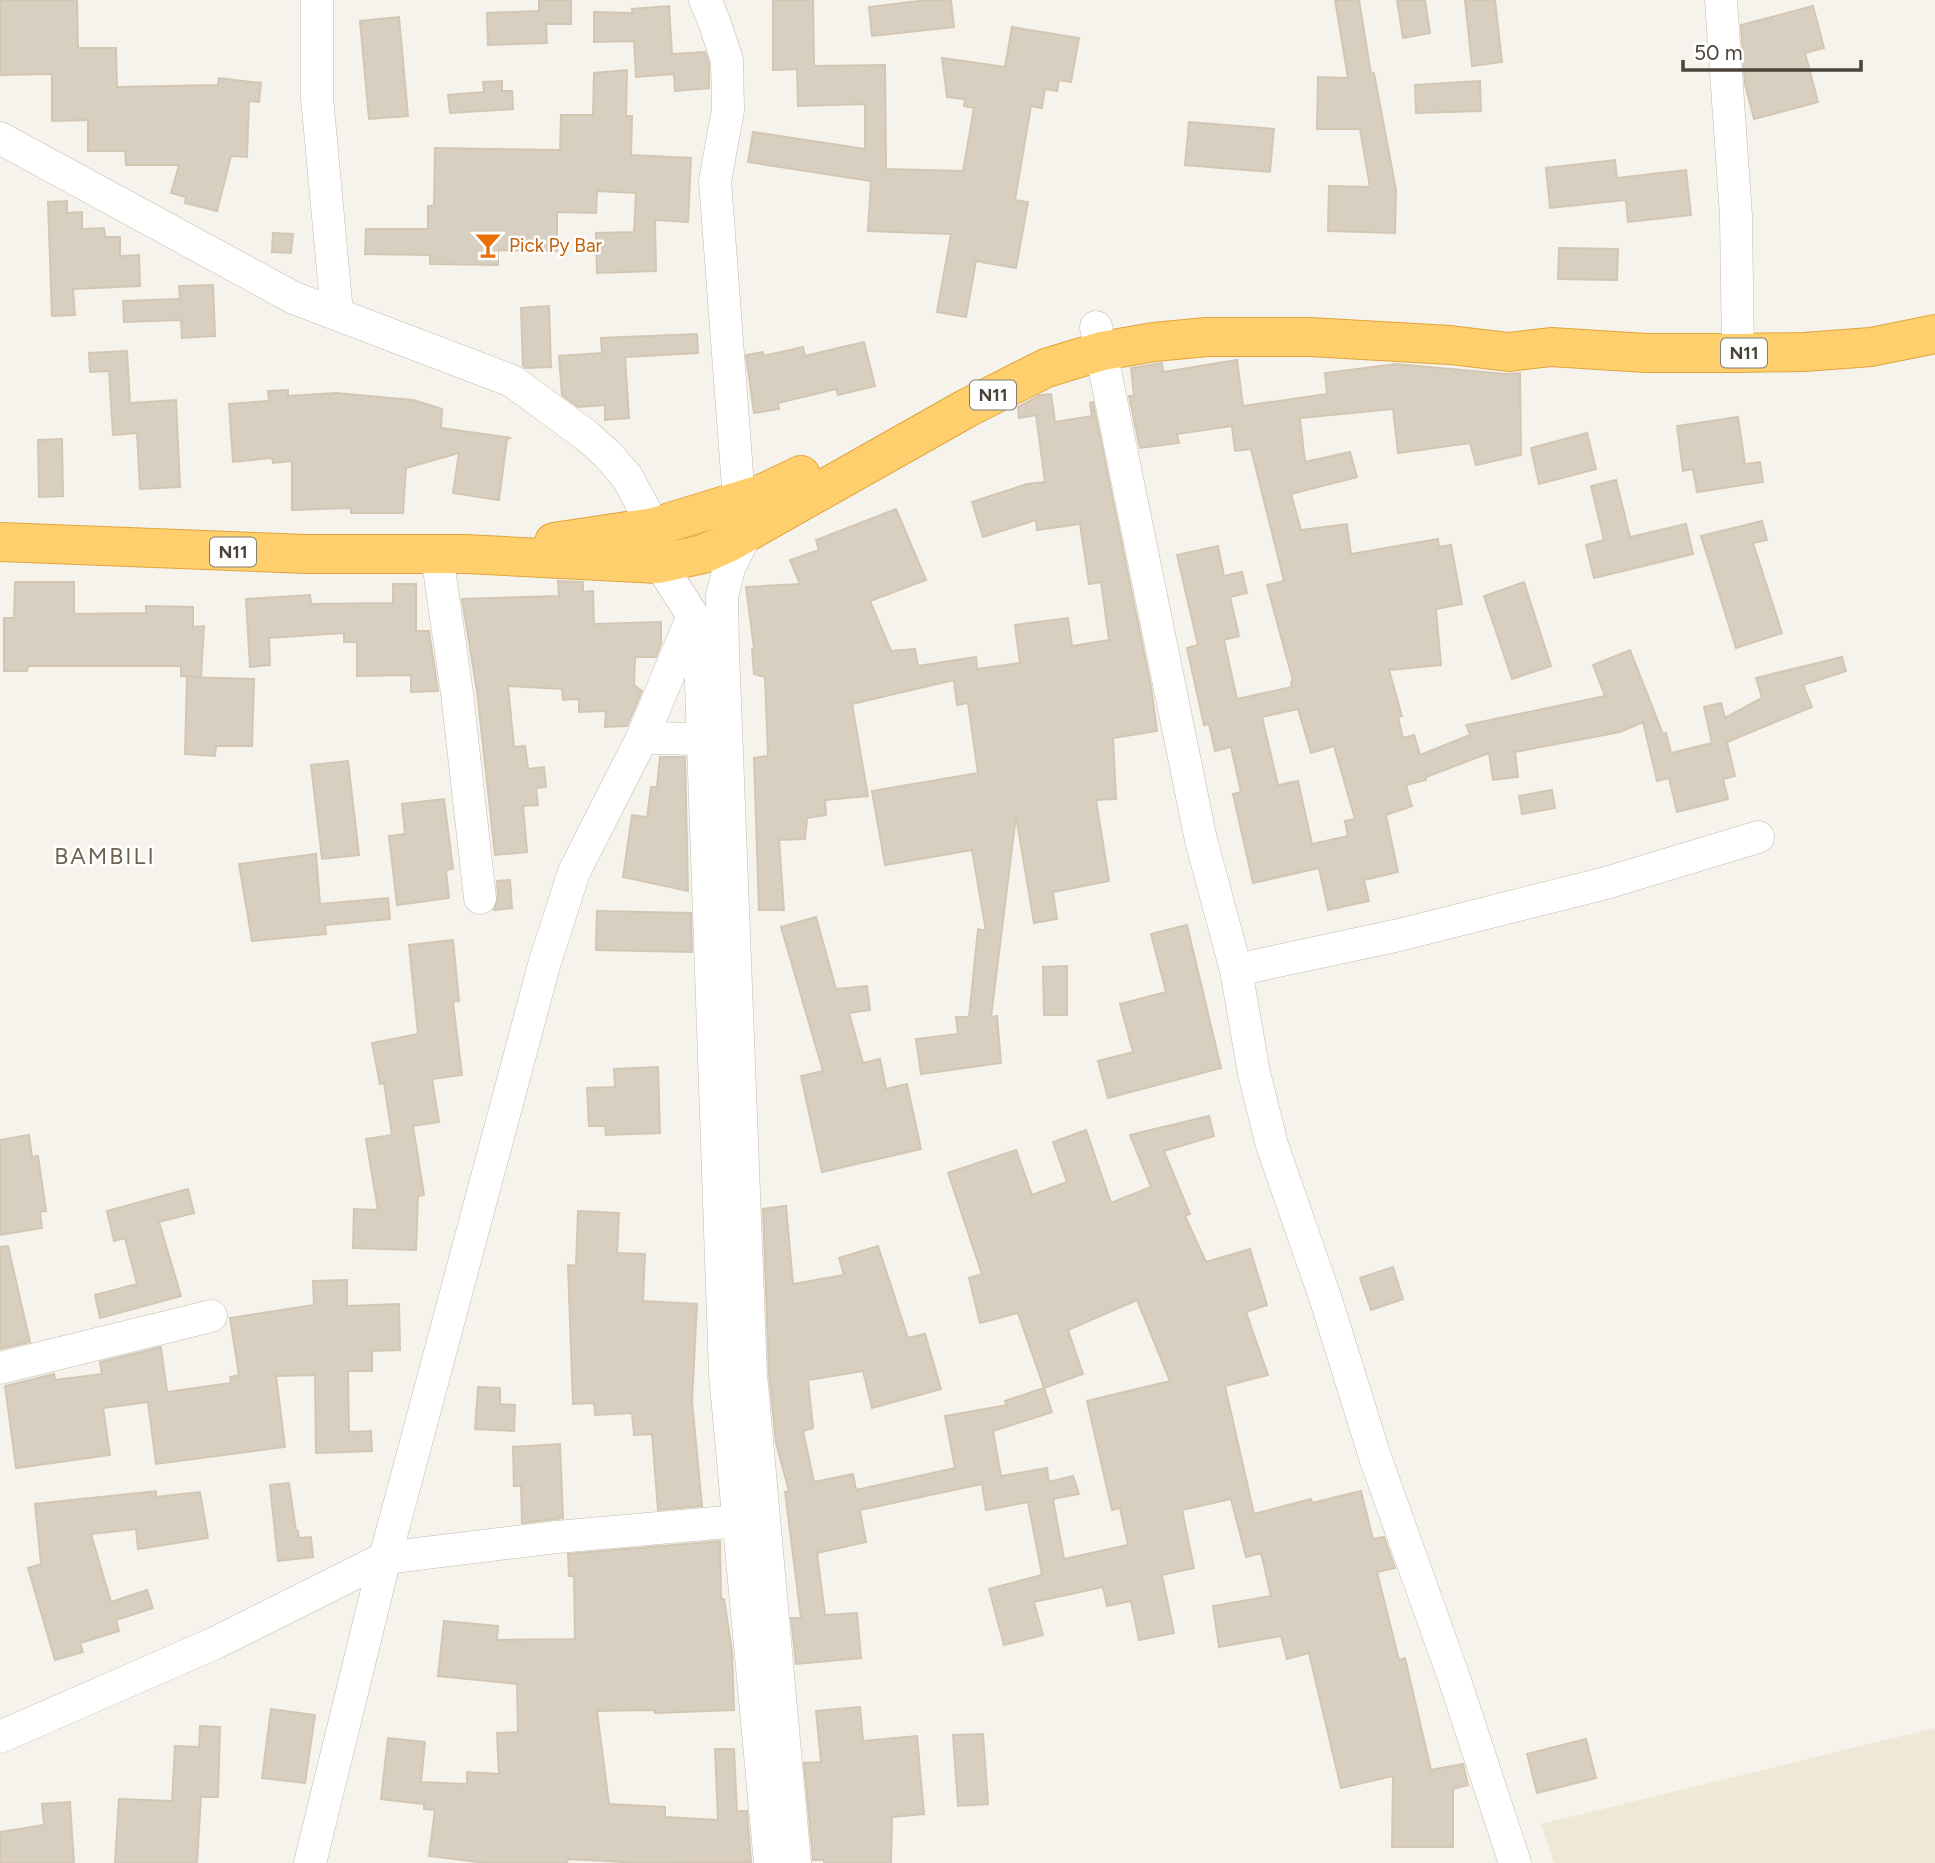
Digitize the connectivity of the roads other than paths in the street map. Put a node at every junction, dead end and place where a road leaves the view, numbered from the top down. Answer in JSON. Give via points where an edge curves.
{"nodes":[{"id":1,"x":317,"y":0,"type":"edge"},
{"id":2,"x":705,"y":0,"type":"edge"},
{"id":3,"x":1721,"y":0,"type":"edge"},
{"id":4,"x":0,"y":138,"type":"edge"},
{"id":5,"x":337,"y":313,"type":"junction"},
{"id":6,"x":1935,"y":334,"type":"edge"},
{"id":7,"x":1099,"y":339,"type":"junction"},
{"id":8,"x":1738,"y":354,"type":"junction"},
{"id":9,"x":741,"y":510,"type":"junction"},
{"id":10,"x":0,"y":542,"type":"edge"},
{"id":11,"x":656,"y":545,"type":"junction"},
{"id":12,"x":451,"y":554,"type":"junction"},
{"id":13,"x":693,"y":616,"type":"junction"},
{"id":14,"x":642,"y":738,"type":"junction"},
{"id":15,"x":704,"y":739,"type":"junction"},
{"id":16,"x":1758,"y":837,"type":"dead end"},
{"id":17,"x":480,"y":898,"type":"dead end"},
{"id":18,"x":1236,"y":970,"type":"junction"},
{"id":19,"x":211,"y":1316,"type":"dead end"},
{"id":20,"x":0,"y":1368,"type":"edge"},
{"id":21,"x":738,"y":1521,"type":"junction"},
{"id":22,"x":385,"y":1558,"type":"junction"},
{"id":23,"x":0,"y":1737,"type":"edge"},
{"id":24,"x":310,"y":1863,"type":"edge"},
{"id":25,"x":770,"y":1863,"type":"edge"},
{"id":26,"x":795,"y":1863,"type":"edge"},
{"id":27,"x":1515,"y":1863,"type":"edge"}],
"edges":[{"from":1,"to":5,"type":"street","via":[[317,98]]},
{"from":2,"to":9,"type":"street","via":[[727,60],[729,110],[715,181]]},
{"from":3,"to":8,"type":"street","via":[[1736,216]]},
{"from":4,"to":5,"type":"street","via":[[295,298]]},
{"from":5,"to":11,"type":"street","via":[[512,381],[608,455],[627,477]]},
{"from":6,"to":8,"type":"highway","number":"N11","via":[[1871,347]]},
{"from":7,"to":8,"type":"highway","number":"N11","via":[[1154,342],[1310,337],[1509,352],[1551,347]]},
{"from":7,"to":9,"type":"highway","number":"N11","via":[[856,472]]},
{"from":7,"to":18,"type":"street","via":[[1201,840]]},
{"from":9,"to":11,"type":"highway","number":"N11","via":[[728,542],[703,554]]},
{"from":9,"to":26,"type":"street","via":[[722,596],[751,1374]]},
{"from":10,"to":12,"type":"highway","number":"N11","via":[[307,554]]},
{"from":11,"to":12,"type":"highway","number":"N11"},
{"from":11,"to":13,"type":"street"},
{"from":12,"to":17,"type":"street"},
{"from":13,"to":14,"type":"street"},
{"from":13,"to":15,"type":"street","via":[[700,654]]},
{"from":14,"to":15,"type":"street"},
{"from":14,"to":22,"type":"street","via":[[574,872],[544,965]]},
{"from":15,"to":21,"type":"street","via":[[725,1374]]},
{"from":16,"to":18,"type":"street","via":[[1606,883]]},
{"from":18,"to":27,"type":"street","via":[[1272,1145]]},
{"from":19,"to":20,"type":"street"},
{"from":21,"to":22,"type":"street"},
{"from":21,"to":25,"type":"street"},
{"from":22,"to":23,"type":"street","via":[[215,1643]]},
{"from":22,"to":24,"type":"street"}]}
